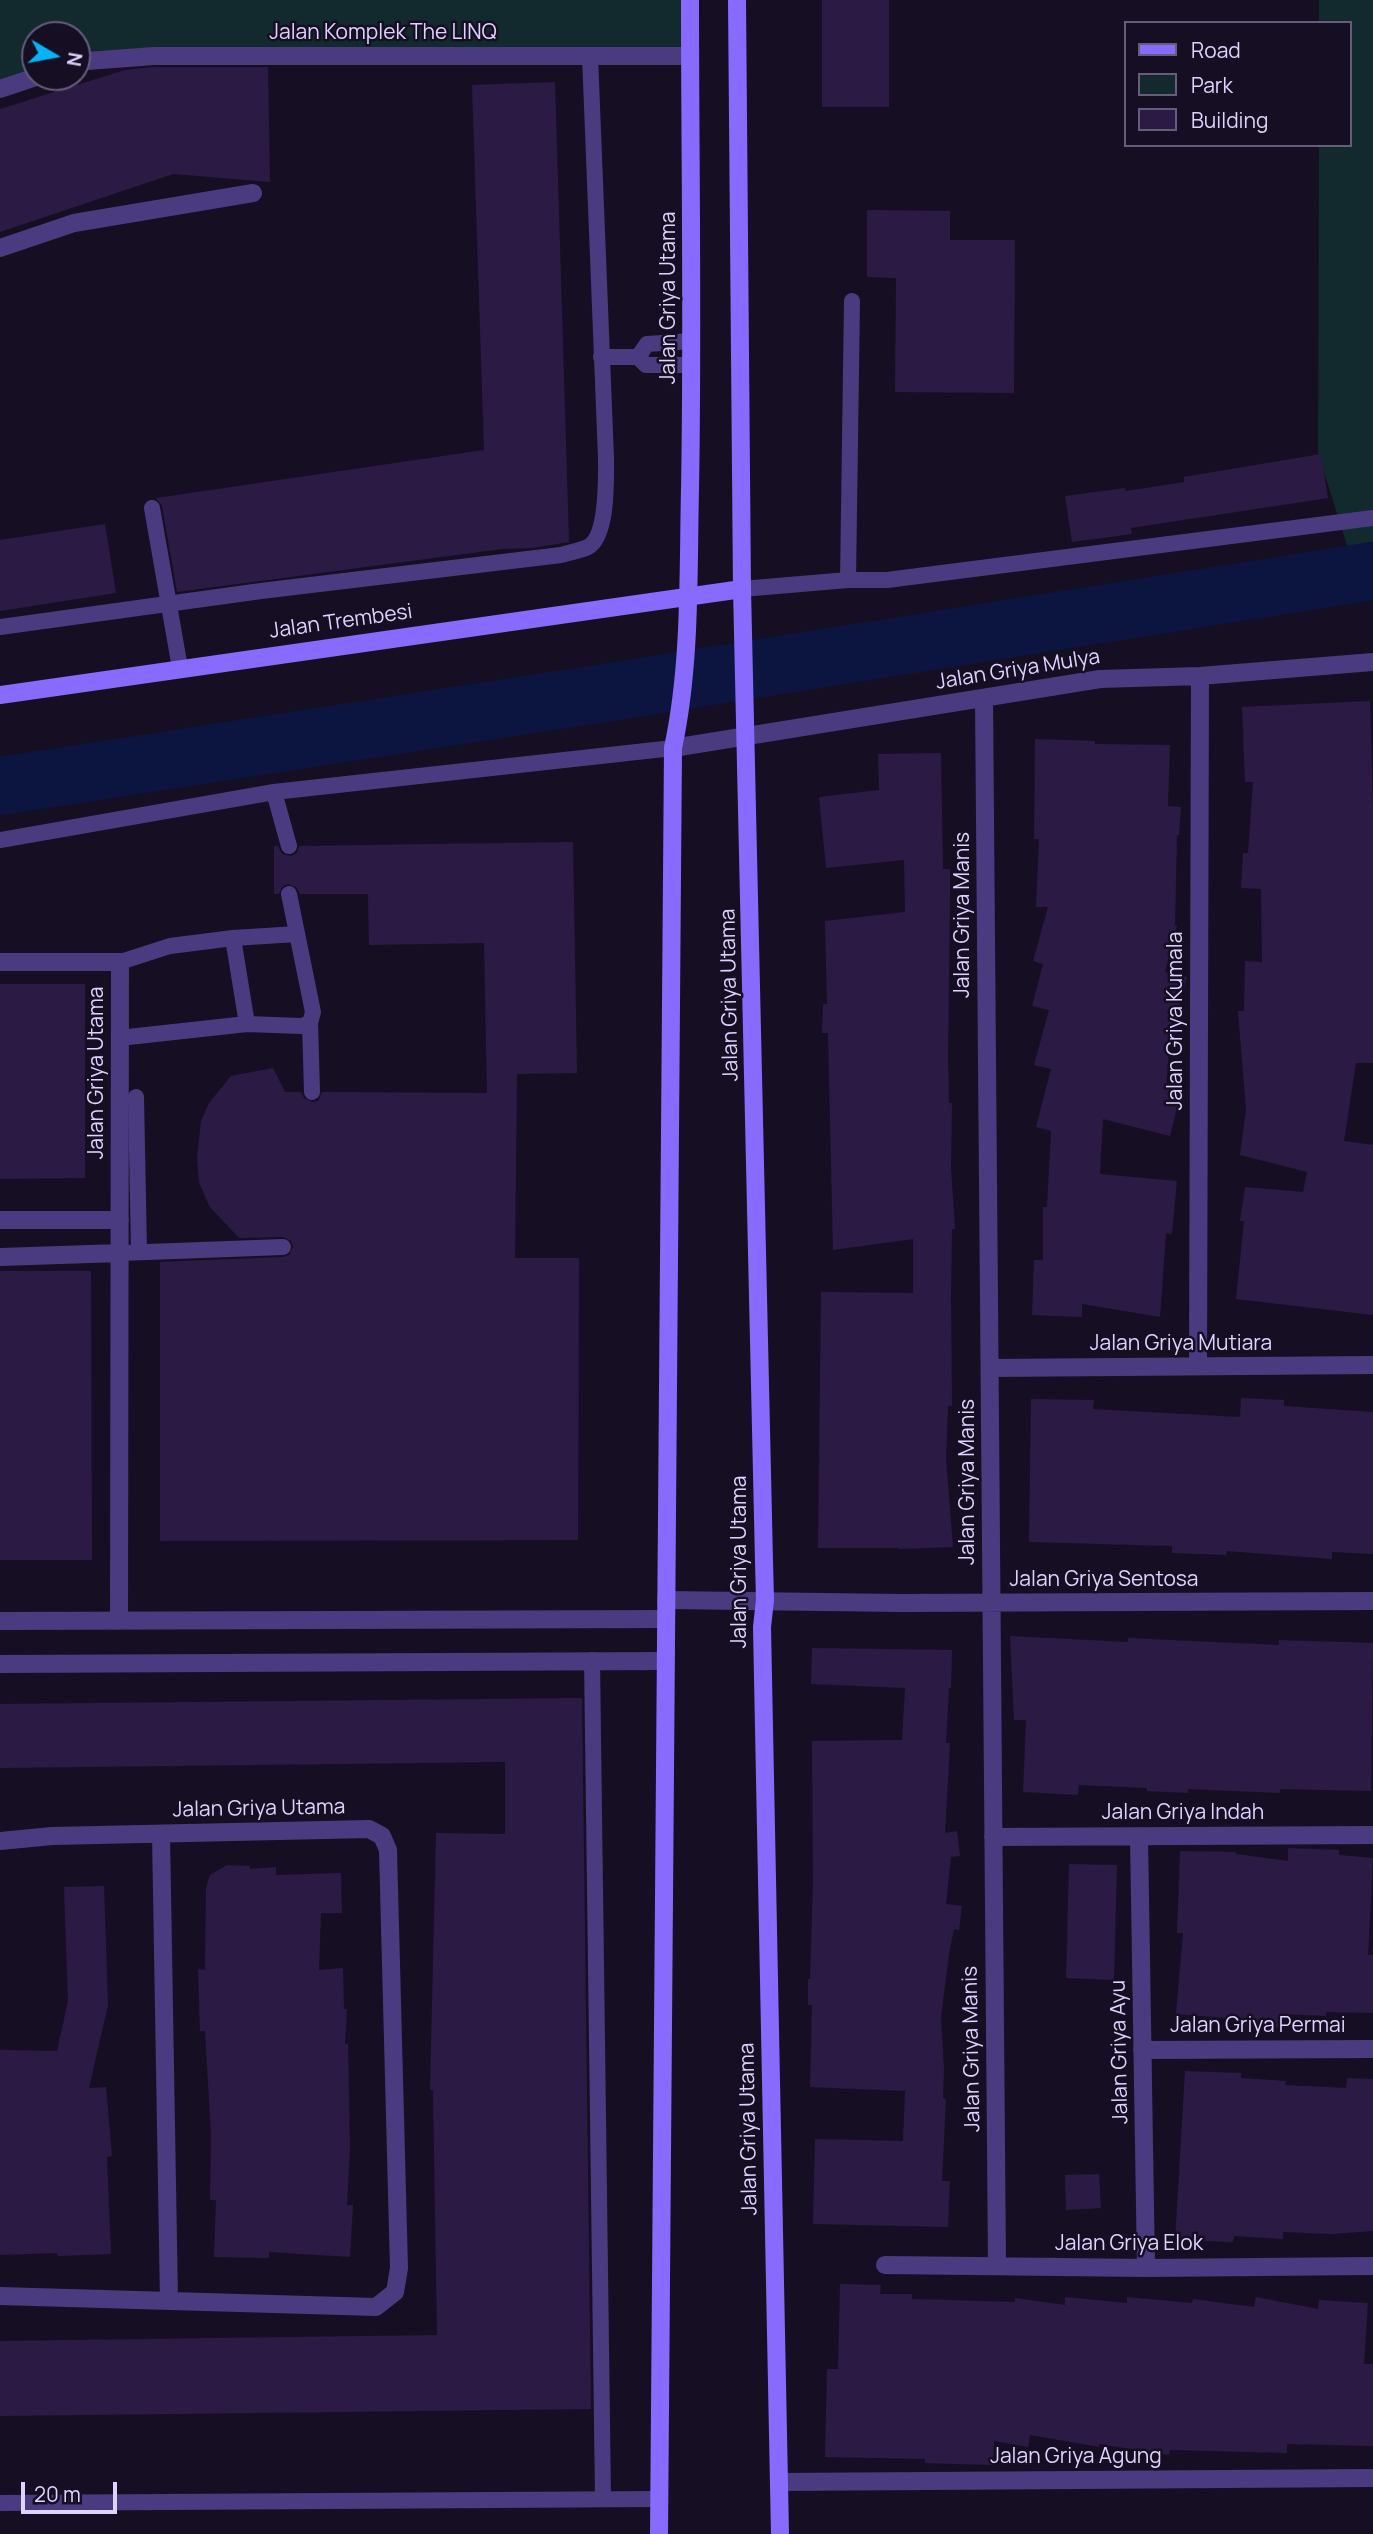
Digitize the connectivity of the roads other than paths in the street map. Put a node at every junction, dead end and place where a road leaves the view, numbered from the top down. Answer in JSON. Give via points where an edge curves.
{"nodes":[{"id":1,"x":691,"y":0,"type":"edge"},
{"id":2,"x":737,"y":0,"type":"edge"},
{"id":3,"x":590,"y":56,"type":"junction"},
{"id":4,"x":690,"y":56,"type":"junction"},
{"id":5,"x":91,"y":61,"type":"edge"},
{"id":6,"x":21,"y":82,"type":"edge"},
{"id":7,"x":0,"y":89,"type":"edge"},
{"id":8,"x":253,"y":193,"type":"dead end"},
{"id":9,"x":0,"y":248,"type":"edge"},
{"id":10,"x":852,"y":301,"type":"dead end"},
{"id":11,"x":692,"y":341,"type":"junction"},
{"id":12,"x":601,"y":357,"type":"junction"},
{"id":13,"x":638,"y":357,"type":"junction"},
{"id":14,"x":692,"y":365,"type":"junction"},
{"id":15,"x":152,"y":508,"type":"dead end"},
{"id":16,"x":1373,"y":517,"type":"edge"},
{"id":17,"x":848,"y":580,"type":"junction"},
{"id":18,"x":688,"y":595,"type":"junction"},
{"id":19,"x":742,"y":595,"type":"junction"},
{"id":20,"x":169,"y":604,"type":"junction"},
{"id":21,"x":0,"y":627,"type":"edge"},
{"id":22,"x":1373,"y":662,"type":"edge"},
{"id":23,"x":180,"y":668,"type":"junction"},
{"id":24,"x":1200,"y":676,"type":"junction"},
{"id":25,"x":0,"y":695,"type":"edge"},
{"id":26,"x":984,"y":698,"type":"junction"},
{"id":27,"x":747,"y":737,"type":"junction"},
{"id":28,"x":673,"y":748,"type":"junction"},
{"id":29,"x":274,"y":792,"type":"junction"},
{"id":30,"x":0,"y":840,"type":"edge"},
{"id":31,"x":289,"y":846,"type":"dead end"},
{"id":32,"x":289,"y":894,"type":"dead end"},
{"id":33,"x":297,"y":934,"type":"junction"},
{"id":34,"x":233,"y":938,"type":"junction"},
{"id":35,"x":0,"y":962,"type":"edge"},
{"id":36,"x":120,"y":962,"type":"junction"},
{"id":37,"x":310,"y":1023,"type":"junction"},
{"id":38,"x":247,"y":1024,"type":"junction"},
{"id":39,"x":120,"y":1038,"type":"junction"},
{"id":40,"x":312,"y":1092,"type":"dead end"},
{"id":41,"x":136,"y":1097,"type":"dead end"},
{"id":42,"x":0,"y":1220,"type":"edge"},
{"id":43,"x":120,"y":1220,"type":"junction"},
{"id":44,"x":283,"y":1247,"type":"dead end"},
{"id":45,"x":139,"y":1252,"type":"junction"},
{"id":46,"x":120,"y":1253,"type":"junction"},
{"id":47,"x":0,"y":1257,"type":"edge"},
{"id":48,"x":1373,"y":1365,"type":"edge"},
{"id":49,"x":1198,"y":1367,"type":"junction"},
{"id":50,"x":990,"y":1368,"type":"junction"},
{"id":51,"x":666,"y":1600,"type":"junction"},
{"id":52,"x":765,"y":1600,"type":"junction"},
{"id":53,"x":1373,"y":1601,"type":"edge"},
{"id":54,"x":992,"y":1603,"type":"junction"},
{"id":55,"x":666,"y":1619,"type":"junction"},
{"id":56,"x":0,"y":1621,"type":"edge"},
{"id":57,"x":118,"y":1621,"type":"junction"},
{"id":58,"x":592,"y":1660,"type":"junction"},
{"id":59,"x":664,"y":1661,"type":"junction"},
{"id":60,"x":0,"y":1664,"type":"edge"},
{"id":61,"x":161,"y":1835,"type":"junction"},
{"id":62,"x":1373,"y":1835,"type":"edge"},
{"id":63,"x":1139,"y":1836,"type":"junction"},
{"id":64,"x":993,"y":1837,"type":"junction"},
{"id":65,"x":0,"y":1841,"type":"edge"},
{"id":66,"x":1373,"y":2049,"type":"edge"},
{"id":67,"x":1142,"y":2050,"type":"junction"},
{"id":68,"x":885,"y":2265,"type":"dead end"},
{"id":69,"x":997,"y":2266,"type":"junction"},
{"id":70,"x":1373,"y":2266,"type":"edge"},
{"id":71,"x":1146,"y":2268,"type":"junction"},
{"id":72,"x":0,"y":2296,"type":"edge"},
{"id":73,"x":169,"y":2301,"type":"junction"},
{"id":74,"x":1373,"y":2478,"type":"edge"},
{"id":75,"x":779,"y":2482,"type":"junction"},
{"id":76,"x":603,"y":2498,"type":"junction"},
{"id":77,"x":659,"y":2499,"type":"junction"},
{"id":78,"x":0,"y":2502,"type":"edge"},
{"id":79,"x":779,"y":2527,"type":"edge"},
{"id":80,"x":659,"y":2534,"type":"edge"}],
"edges":[{"from":1,"to":4,"type":"main road","name":"Jalan Griya Utama"},
{"from":2,"to":19,"type":"main road","name":"Jalan Griya Utama"},
{"from":3,"to":4,"type":"street","name":"Jalan Komplek The LINQ"},
{"from":3,"to":5,"type":"street","name":"Jalan Komplek The LINQ","via":[[154,56]]},
{"from":3,"to":12,"type":"lane"},
{"from":4,"to":11,"type":"main road","name":"Jalan Griya Utama"},
{"from":6,"to":7,"type":"street"},
{"from":8,"to":9,"type":"street","via":[[74,223]]},
{"from":10,"to":17,"type":"lane"},
{"from":11,"to":13,"type":"lane","via":[[646,344]]},
{"from":11,"to":14,"type":"main road","name":"Jalan Griya Utama"},
{"from":12,"to":13,"type":"lane"},
{"from":12,"to":20,"type":"lane","via":[[605,494],[599,535],[590,546],[561,555]]},
{"from":13,"to":14,"type":"lane","via":[[646,365]]},
{"from":14,"to":18,"type":"main road","name":"Jalan Griya Utama"},
{"from":15,"to":20,"type":"lane"},
{"from":16,"to":17,"type":"lane","via":[[887,580]]},
{"from":17,"to":19,"type":"lane"},
{"from":18,"to":19,"type":"main road"},
{"from":18,"to":23,"type":"main road","name":"Jalan Trembesi"},
{"from":18,"to":28,"type":"main road","name":"Jalan Griya Utama"},
{"from":19,"to":27,"type":"main road","name":"Jalan Griya Utama"},
{"from":20,"to":21,"type":"lane"},
{"from":20,"to":23,"type":"lane"},
{"from":22,"to":24,"type":"street","name":"Jalan Griya Mulya"},
{"from":23,"to":25,"type":"main road","name":"Jalan Trembesi"},
{"from":24,"to":26,"type":"street","name":"Jalan Griya Mulya","via":[[1100,679]]},
{"from":24,"to":49,"type":"street","name":"Jalan Griya Kumala"},
{"from":26,"to":27,"type":"street","name":"Jalan Griya Mulya"},
{"from":26,"to":50,"type":"street","name":"Jalan Griya Manis"},
{"from":27,"to":28,"type":"street","name":"Jalan Griya Mulya"},
{"from":27,"to":52,"type":"main road","name":"Jalan Griya Utama"},
{"from":28,"to":29,"type":"lane"},
{"from":28,"to":51,"type":"main road","name":"Jalan Griya Utama"},
{"from":29,"to":30,"type":"lane"},
{"from":29,"to":31,"type":"lane"},
{"from":32,"to":33,"type":"lane"},
{"from":33,"to":34,"type":"lane"},
{"from":33,"to":37,"type":"lane","via":[[313,1012]]},
{"from":34,"to":36,"type":"lane","via":[[170,946]]},
{"from":34,"to":38,"type":"lane"},
{"from":35,"to":36,"type":"street","name":"Jalan Griya Utama"},
{"from":36,"to":39,"type":"street","name":"Jalan Griya Utama"},
{"from":37,"to":38,"type":"lane"},
{"from":37,"to":40,"type":"lane"},
{"from":38,"to":39,"type":"lane"},
{"from":39,"to":43,"type":"street","name":"Jalan Griya Utama"},
{"from":41,"to":45,"type":"lane"},
{"from":42,"to":43,"type":"street"},
{"from":43,"to":46,"type":"street","name":"Jalan Griya Utama"},
{"from":44,"to":45,"type":"lane"},
{"from":45,"to":46,"type":"lane"},
{"from":46,"to":47,"type":"street"},
{"from":46,"to":57,"type":"street","name":"Jalan Griya Utama"},
{"from":48,"to":49,"type":"street","name":"Jalan Griya Mutiara"},
{"from":49,"to":50,"type":"street","name":"Jalan Griya Mutiara"},
{"from":50,"to":54,"type":"street","name":"Jalan Griya Manis"},
{"from":51,"to":52,"type":"street","name":"Jalan Griya Sentosa"},
{"from":51,"to":55,"type":"main road","name":"Jalan Griya Utama"},
{"from":52,"to":54,"type":"street","name":"Jalan Griya Sentosa"},
{"from":52,"to":75,"type":"main road","name":"Jalan Griya Utama","via":[[762,1641]]},
{"from":53,"to":54,"type":"street","name":"Jalan Griya Sentosa"},
{"from":54,"to":64,"type":"street","name":"Jalan Griya Manis"},
{"from":55,"to":57,"type":"street"},
{"from":55,"to":59,"type":"main road","name":"Jalan Griya Utama"},
{"from":56,"to":57,"type":"street"},
{"from":58,"to":59,"type":"street"},
{"from":58,"to":60,"type":"street"},
{"from":58,"to":76,"type":"lane"},
{"from":59,"to":77,"type":"main road","name":"Jalan Griya Utama"},
{"from":61,"to":65,"type":"street","name":"Jalan Griya Utama"},
{"from":61,"to":73,"type":"street","name":"Jalan Griya Utama"},
{"from":61,"to":73,"type":"street","name":"Jalan Griya Utama","via":[[369,1829],[387,1844],[399,2268],[395,2292],[376,2307]]},
{"from":62,"to":63,"type":"street","name":"Jalan Griya Indah"},
{"from":63,"to":64,"type":"street","name":"Jalan Griya Indah"},
{"from":63,"to":67,"type":"street","name":"Jalan Griya Ayu"},
{"from":64,"to":69,"type":"street","name":"Jalan Griya Manis"},
{"from":66,"to":67,"type":"street","name":"Jalan Griya Permai"},
{"from":67,"to":71,"type":"street","name":"Jalan Griya Ayu"},
{"from":68,"to":69,"type":"street","name":"Jalan Griya Elok"},
{"from":69,"to":71,"type":"street","name":"Jalan Griya Elok"},
{"from":70,"to":71,"type":"street","name":"Jalan Griya Elok"},
{"from":72,"to":73,"type":"street","name":"Jalan Griya Utama"},
{"from":74,"to":75,"type":"street","name":"Jalan Griya Agung"},
{"from":75,"to":79,"type":"main road","name":"Jalan Griya Utama"},
{"from":76,"to":77,"type":"lane"},
{"from":76,"to":78,"type":"lane"},
{"from":77,"to":80,"type":"main road","name":"Jalan Griya Utama"}]}
